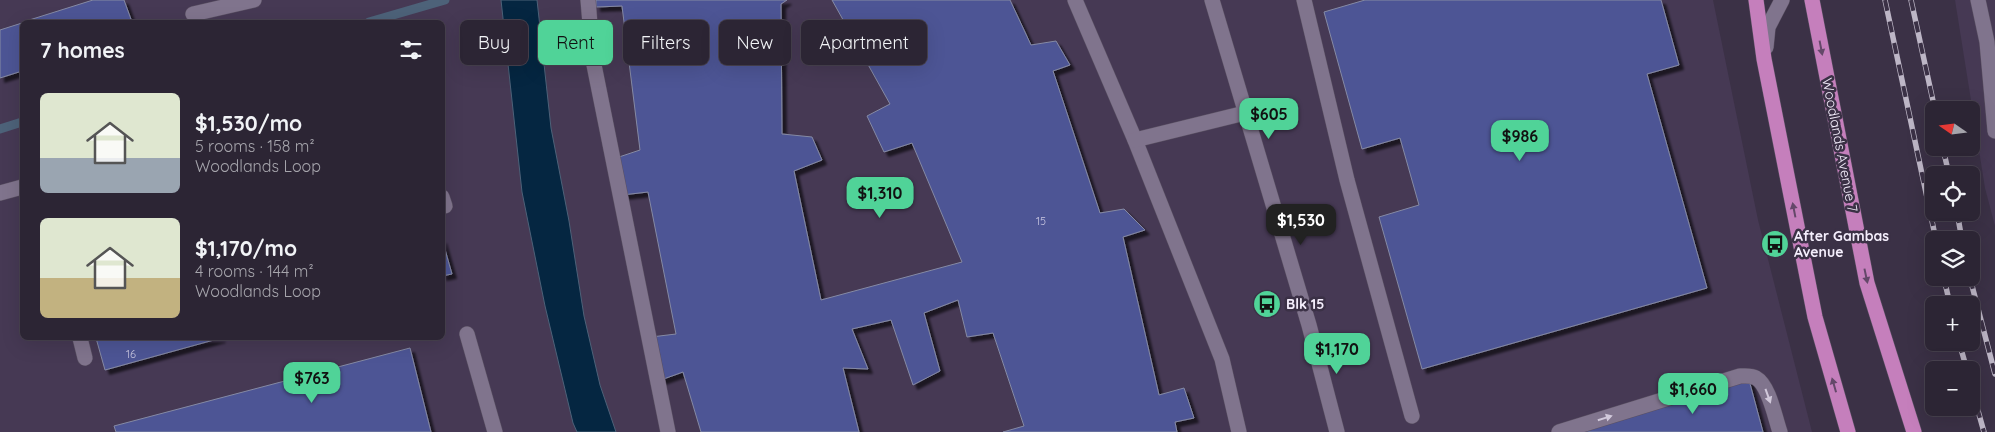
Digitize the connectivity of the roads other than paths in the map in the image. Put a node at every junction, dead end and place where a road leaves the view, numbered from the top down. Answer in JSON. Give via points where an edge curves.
{"nodes":[{"id":1,"x":254,"y":0,"type":"edge"},
{"id":2,"x":588,"y":0,"type":"edge"},
{"id":3,"x":1075,"y":0,"type":"edge"},
{"id":4,"x":1212,"y":0,"type":"edge"},
{"id":5,"x":1304,"y":0,"type":"edge"},
{"id":6,"x":1756,"y":0,"type":"edge"},
{"id":7,"x":1782,"y":0,"type":"edge"},
{"id":8,"x":1812,"y":0,"type":"edge"},
{"id":9,"x":1978,"y":0,"type":"edge"},
{"id":10,"x":193,"y":14,"type":"dead end"},
{"id":11,"x":1991,"y":41,"type":"edge"},
{"id":12,"x":1764,"y":59,"type":"junction"},
{"id":13,"x":1244,"y":114,"type":"junction"},
{"id":14,"x":1995,"y":131,"type":"edge"},
{"id":15,"x":1135,"y":140,"type":"junction"},
{"id":16,"x":20,"y":188,"type":"edge"},
{"id":17,"x":0,"y":193,"type":"edge"},
{"id":18,"x":467,"y":334,"type":"dead end"},
{"id":19,"x":80,"y":340,"type":"edge"},
{"id":20,"x":85,"y":358,"type":"dead end"},
{"id":21,"x":1412,"y":416,"type":"dead end"},
{"id":22,"x":496,"y":432,"type":"edge"},
{"id":23,"x":668,"y":432,"type":"edge"},
{"id":24,"x":1239,"y":432,"type":"edge"},
{"id":25,"x":1337,"y":432,"type":"edge"},
{"id":26,"x":1559,"y":432,"type":"edge"},
{"id":27,"x":1780,"y":432,"type":"edge"},
{"id":28,"x":1848,"y":432,"type":"edge"},
{"id":29,"x":1914,"y":432,"type":"edge"}],
"edges":[{"from":1,"to":10,"type":"street"},
{"from":2,"to":23,"type":"street","via":[[593,60]]},
{"from":3,"to":15,"type":"street"},
{"from":4,"to":13,"type":"street"},
{"from":5,"to":21,"type":"street","via":[[1347,180]]},
{"from":6,"to":12,"type":"main road"},
{"from":7,"to":12,"type":"street","via":[[1768,27]]},
{"from":8,"to":29,"type":"main road","name":"Woodlands Avenue 7","one_way":true,"via":[[1867,283]]},
{"from":9,"to":11,"type":"street"},
{"from":11,"to":14,"type":"street"},
{"from":28,"to":12,"type":"main road","one_way":true,"via":[[1815,317]]},
{"from":13,"to":15,"type":"street"},
{"from":13,"to":25,"type":"street","via":[[1309,325]]},
{"from":15,"to":24,"type":"street","via":[[1222,359]]},
{"from":16,"to":17,"type":"street"},
{"from":18,"to":22,"type":"street"},
{"from":19,"to":20,"type":"street"},
{"from":26,"to":27,"type":"street","one_way":true,"via":[[1740,376],[1753,376],[1766,389]]}]}
